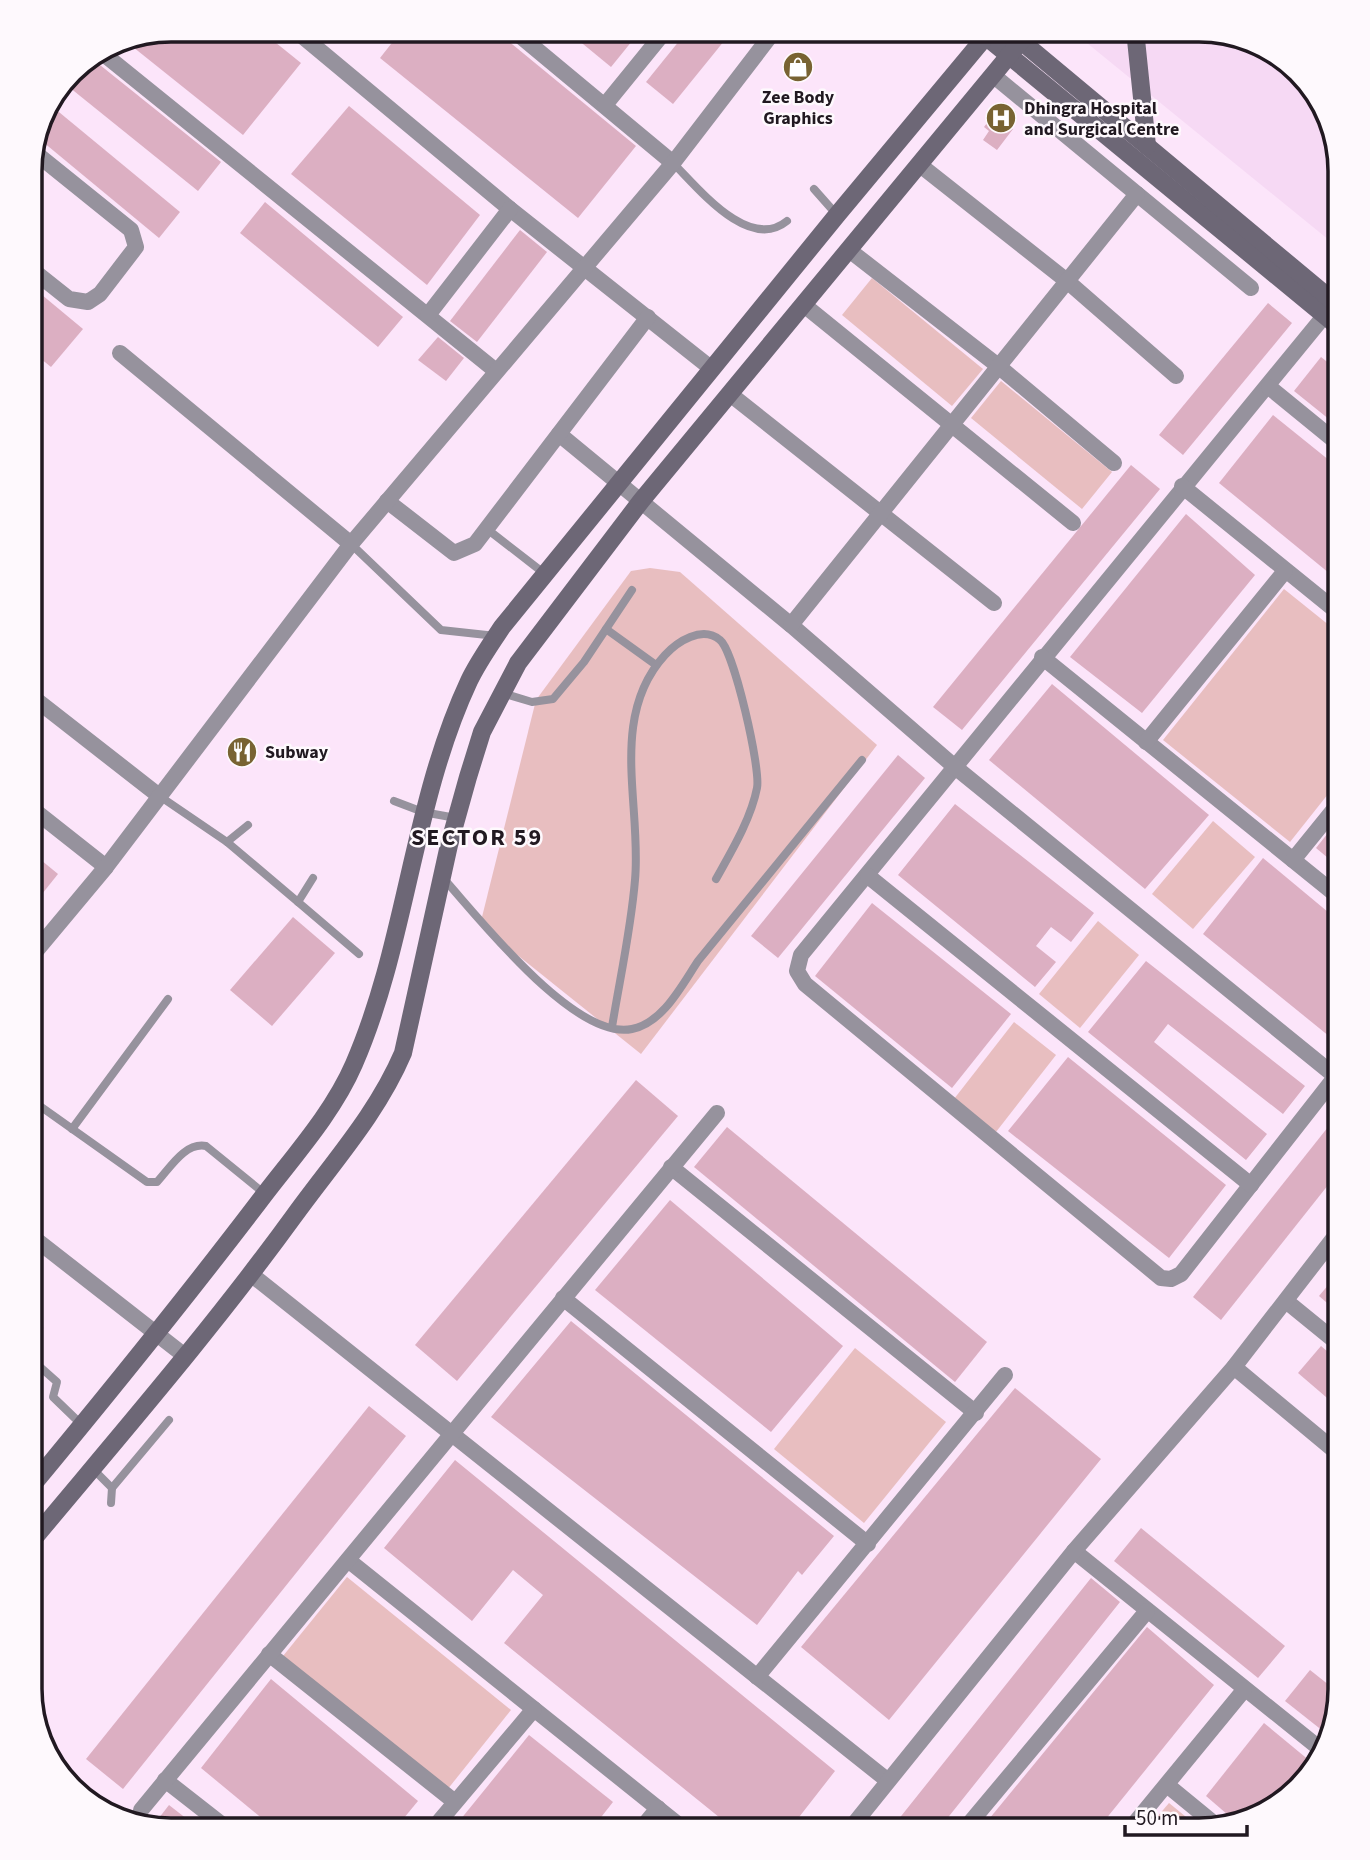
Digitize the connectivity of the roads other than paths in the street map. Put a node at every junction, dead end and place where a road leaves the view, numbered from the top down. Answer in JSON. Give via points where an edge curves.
{"nodes":[{"id":1,"x":309,"y":42,"type":"edge"},
{"id":2,"x":528,"y":42,"type":"edge"},
{"id":3,"x":656,"y":42,"type":"edge"},
{"id":4,"x":766,"y":42,"type":"edge"},
{"id":5,"x":977,"y":42,"type":"edge"},
{"id":6,"x":995,"y":42,"type":"edge"},
{"id":7,"x":1016,"y":42,"type":"edge"},
{"id":8,"x":1029,"y":42,"type":"edge"},
{"id":9,"x":1136,"y":42,"type":"edge"},
{"id":10,"x":1009,"y":57,"type":"junction"},
{"id":11,"x":109,"y":58,"type":"edge"},
{"id":12,"x":994,"y":76,"type":"junction"},
{"id":13,"x":605,"y":105,"type":"junction"},
{"id":14,"x":1147,"y":146,"type":"junction"},
{"id":15,"x":42,"y":159,"type":"edge"},
{"id":16,"x":673,"y":163,"type":"junction"},
{"id":17,"x":920,"y":165,"type":"junction"},
{"id":18,"x":814,"y":189,"type":"dead end"},
{"id":19,"x":1137,"y":194,"type":"junction"},
{"id":20,"x":510,"y":209,"type":"junction"},
{"id":21,"x":837,"y":215,"type":"junction"},
{"id":22,"x":787,"y":221,"type":"dead end"},
{"id":23,"x":849,"y":250,"type":"junction"},
{"id":24,"x":584,"y":267,"type":"junction"},
{"id":25,"x":42,"y":278,"type":"edge"},
{"id":26,"x":1067,"y":281,"type":"junction"},
{"id":27,"x":1251,"y":288,"type":"dead end"},
{"id":28,"x":804,"y":305,"type":"junction"},
{"id":29,"x":1328,"y":307,"type":"edge"},
{"id":30,"x":1328,"y":307,"type":"edge"},
{"id":31,"x":428,"y":316,"type":"junction"},
{"id":32,"x":648,"y":317,"type":"junction"},
{"id":33,"x":1328,"y":317,"type":"edge"},
{"id":34,"x":120,"y":353,"type":"dead end"},
{"id":35,"x":997,"y":365,"type":"junction"},
{"id":36,"x":712,"y":369,"type":"junction"},
{"id":37,"x":496,"y":371,"type":"junction"},
{"id":38,"x":1176,"y":376,"type":"dead end"},
{"id":39,"x":1269,"y":387,"type":"junction"},
{"id":40,"x":730,"y":394,"type":"junction"},
{"id":41,"x":951,"y":423,"type":"junction"},
{"id":42,"x":559,"y":434,"type":"junction"},
{"id":43,"x":1328,"y":435,"type":"edge"},
{"id":44,"x":1114,"y":463,"type":"dead end"},
{"id":45,"x":620,"y":482,"type":"junction"},
{"id":46,"x":1182,"y":486,"type":"junction"},
{"id":47,"x":387,"y":501,"type":"junction"},
{"id":48,"x":641,"y":501,"type":"junction"},
{"id":49,"x":881,"y":511,"type":"junction"},
{"id":50,"x":1073,"y":523,"type":"dead end"},
{"id":51,"x":487,"y":529,"type":"junction"},
{"id":52,"x":352,"y":544,"type":"junction"},
{"id":53,"x":1285,"y":571,"type":"junction"},
{"id":54,"x":546,"y":575,"type":"junction"},
{"id":55,"x":632,"y":590,"type":"dead end"},
{"id":56,"x":994,"y":603,"type":"dead end"},
{"id":57,"x":1328,"y":605,"type":"edge"},
{"id":58,"x":791,"y":625,"type":"junction"},
{"id":59,"x":606,"y":629,"type":"junction"},
{"id":60,"x":497,"y":636,"type":"junction"},
{"id":61,"x":1042,"y":657,"type":"junction"},
{"id":62,"x":656,"y":666,"type":"junction"},
{"id":63,"x":502,"y":693,"type":"junction"},
{"id":64,"x":42,"y":704,"type":"edge"},
{"id":65,"x":1146,"y":742,"type":"junction"},
{"id":66,"x":862,"y":760,"type":"dead end"},
{"id":67,"x":955,"y":767,"type":"junction"},
{"id":68,"x":158,"y":794,"type":"junction"},
{"id":69,"x":394,"y":801,"type":"dead end"},
{"id":70,"x":423,"y":812,"type":"junction"},
{"id":71,"x":42,"y":816,"type":"edge"},
{"id":72,"x":1328,"y":817,"type":"edge"},
{"id":73,"x":456,"y":818,"type":"junction"},
{"id":74,"x":248,"y":825,"type":"dead end"},
{"id":75,"x":227,"y":842,"type":"junction"},
{"id":76,"x":1293,"y":860,"type":"junction"},
{"id":77,"x":106,"y":867,"type":"junction"},
{"id":78,"x":442,"y":876,"type":"junction"},
{"id":79,"x":868,"y":876,"type":"junction"},
{"id":80,"x":313,"y":878,"type":"dead end"},
{"id":81,"x":716,"y":879,"type":"dead end"},
{"id":82,"x":1328,"y":888,"type":"edge"},
{"id":83,"x":298,"y":902,"type":"junction"},
{"id":84,"x":42,"y":944,"type":"edge"},
{"id":85,"x":359,"y":954,"type":"dead end"},
{"id":86,"x":168,"y":999,"type":"dead end"},
{"id":87,"x":612,"y":1027,"type":"junction"},
{"id":88,"x":1328,"y":1070,"type":"edge"},
{"id":89,"x":1328,"y":1090,"type":"edge"},
{"id":90,"x":42,"y":1108,"type":"edge"},
{"id":91,"x":717,"y":1113,"type":"dead end"},
{"id":92,"x":72,"y":1129,"type":"junction"},
{"id":93,"x":671,"y":1167,"type":"junction"},
{"id":94,"x":1251,"y":1185,"type":"junction"},
{"id":95,"x":265,"y":1194,"type":"junction"},
{"id":96,"x":42,"y":1245,"type":"edge"},
{"id":97,"x":1328,"y":1246,"type":"edge"},
{"id":98,"x":252,"y":1275,"type":"junction"},
{"id":99,"x":563,"y":1298,"type":"junction"},
{"id":100,"x":1286,"y":1300,"type":"junction"},
{"id":101,"x":1328,"y":1335,"type":"edge"},
{"id":102,"x":156,"y":1336,"type":"junction"},
{"id":103,"x":185,"y":1356,"type":"junction"},
{"id":104,"x":1234,"y":1367,"type":"junction"},
{"id":105,"x":42,"y":1369,"type":"edge"},
{"id":106,"x":1005,"y":1375,"type":"dead end"},
{"id":107,"x":976,"y":1413,"type":"junction"},
{"id":108,"x":169,"y":1420,"type":"dead end"},
{"id":109,"x":82,"y":1425,"type":"junction"},
{"id":110,"x":452,"y":1434,"type":"junction"},
{"id":111,"x":1328,"y":1445,"type":"edge"},
{"id":112,"x":92,"y":1468,"type":"junction"},
{"id":113,"x":42,"y":1473,"type":"edge"},
{"id":114,"x":112,"y":1488,"type":"junction"},
{"id":115,"x":111,"y":1503,"type":"dead end"},
{"id":116,"x":42,"y":1528,"type":"edge"},
{"id":117,"x":867,"y":1544,"type":"junction"},
{"id":118,"x":1074,"y":1551,"type":"junction"},
{"id":119,"x":348,"y":1560,"type":"junction"},
{"id":120,"x":1147,"y":1611,"type":"junction"},
{"id":121,"x":269,"y":1654,"type":"junction"},
{"id":122,"x":757,"y":1677,"type":"junction"},
{"id":123,"x":1244,"y":1690,"type":"junction"},
{"id":124,"x":534,"y":1709,"type":"junction"},
{"id":125,"x":1315,"y":1745,"type":"edge"},
{"id":126,"x":165,"y":1780,"type":"junction"},
{"id":127,"x":887,"y":1780,"type":"junction"},
{"id":128,"x":1167,"y":1785,"type":"junction"},
{"id":129,"x":455,"y":1802,"type":"junction"},
{"id":130,"x":658,"y":1808,"type":"junction"},
{"id":131,"x":141,"y":1810,"type":"dead end"},
{"id":132,"x":214,"y":1818,"type":"edge"},
{"id":133,"x":442,"y":1818,"type":"edge"},
{"id":134,"x":650,"y":1818,"type":"edge"},
{"id":135,"x":670,"y":1818,"type":"edge"},
{"id":136,"x":858,"y":1818,"type":"edge"},
{"id":137,"x":974,"y":1818,"type":"edge"},
{"id":138,"x":1139,"y":1818,"type":"edge"},
{"id":139,"x":1207,"y":1818,"type":"edge"}],
"edges":[{"from":1,"to":20,"type":"street"},
{"from":2,"to":13,"type":"street"},
{"from":3,"to":13,"type":"street"},
{"from":4,"to":16,"type":"street"},
{"from":5,"to":21,"type":"street"},
{"from":6,"to":10,"type":"street"},
{"from":7,"to":10,"type":"street"},
{"from":8,"to":14,"type":"street"},
{"from":9,"to":14,"type":"street"},
{"from":10,"to":12,"type":"street"},
{"from":10,"to":30,"type":"street"},
{"from":11,"to":31,"type":"street"},
{"from":12,"to":17,"type":"street"},
{"from":12,"to":19,"type":"street"},
{"from":13,"to":16,"type":"street"},
{"from":14,"to":29,"type":"street"},
{"from":15,"to":25,"type":"street","via":[[131,230],[136,247],[100,294],[88,302],[69,299]]},
{"from":16,"to":22,"type":"lane","via":[[722,210],[752,230],[776,230]]},
{"from":16,"to":24,"type":"street"},
{"from":17,"to":23,"type":"street"},
{"from":17,"to":26,"type":"street"},
{"from":18,"to":21,"type":"lane"},
{"from":19,"to":26,"type":"street"},
{"from":19,"to":27,"type":"street"},
{"from":20,"to":24,"type":"street"},
{"from":20,"to":31,"type":"street"},
{"from":21,"to":36,"type":"street"},
{"from":23,"to":28,"type":"street"},
{"from":23,"to":35,"type":"street"},
{"from":24,"to":32,"type":"street"},
{"from":24,"to":37,"type":"street"},
{"from":26,"to":35,"type":"street"},
{"from":26,"to":38,"type":"street"},
{"from":28,"to":40,"type":"street"},
{"from":28,"to":41,"type":"street"},
{"from":31,"to":37,"type":"street"},
{"from":32,"to":36,"type":"street"},
{"from":32,"to":42,"type":"street"},
{"from":33,"to":39,"type":"street"},
{"from":34,"to":52,"type":"street"},
{"from":35,"to":41,"type":"street"},
{"from":35,"to":44,"type":"street"},
{"from":36,"to":45,"type":"street"},
{"from":37,"to":47,"type":"street"},
{"from":39,"to":43,"type":"street"},
{"from":39,"to":46,"type":"street"},
{"from":40,"to":48,"type":"street"},
{"from":40,"to":49,"type":"street"},
{"from":41,"to":49,"type":"street"},
{"from":41,"to":50,"type":"street"},
{"from":42,"to":45,"type":"street"},
{"from":42,"to":51,"type":"street"},
{"from":45,"to":48,"type":"street"},
{"from":45,"to":54,"type":"street"},
{"from":46,"to":53,"type":"street"},
{"from":46,"to":61,"type":"street"},
{"from":47,"to":51,"type":"street","via":[[454,553],[475,544]]},
{"from":47,"to":52,"type":"street"},
{"from":48,"to":58,"type":"street"},
{"from":48,"to":63,"type":"street","via":[[518,663]]},
{"from":49,"to":56,"type":"street"},
{"from":49,"to":58,"type":"street"},
{"from":51,"to":54,"type":"lane"},
{"from":52,"to":60,"type":"lane","via":[[441,629]]},
{"from":52,"to":68,"type":"street"},
{"from":53,"to":57,"type":"street"},
{"from":53,"to":65,"type":"street"},
{"from":54,"to":60,"type":"street"},
{"from":55,"to":59,"type":"lane"},
{"from":58,"to":67,"type":"street"},
{"from":59,"to":62,"type":"lane"},
{"from":59,"to":63,"type":"lane","via":[[553,699],[531,702]]},
{"from":60,"to":70,"type":"street","via":[[469,679]]},
{"from":61,"to":65,"type":"street"},
{"from":61,"to":67,"type":"street"},
{"from":62,"to":81,"type":"lane","via":[[681,641],[707,635],[722,641],[734,673],[755,755],[757,788],[734,848]]},
{"from":62,"to":87,"type":"lane","via":[[631,728],[636,877]]},
{"from":63,"to":73,"type":"street","via":[[482,732]]},
{"from":64,"to":68,"type":"street"},
{"from":65,"to":76,"type":"street"},
{"from":66,"to":87,"type":"lane","via":[[653,1020],[631,1030]]},
{"from":67,"to":79,"type":"street"},
{"from":67,"to":88,"type":"street"},
{"from":68,"to":75,"type":"lane"},
{"from":68,"to":77,"type":"street"},
{"from":69,"to":70,"type":"lane"},
{"from":70,"to":73,"type":"lane"},
{"from":70,"to":95,"type":"street","via":[[374,1010],[353,1067]]},
{"from":71,"to":77,"type":"street"},
{"from":72,"to":76,"type":"street"},
{"from":73,"to":78,"type":"street"},
{"from":74,"to":75,"type":"lane"},
{"from":75,"to":83,"type":"lane"},
{"from":76,"to":82,"type":"street"},
{"from":77,"to":84,"type":"street"},
{"from":78,"to":87,"type":"lane","via":[[554,997],[586,1018]]},
{"from":78,"to":98,"type":"street","via":[[403,1053],[393,1078],[351,1143]]},
{"from":79,"to":94,"type":"street"},
{"from":79,"to":94,"type":"street","via":[[801,955],[797,971],[805,984],[1161,1278],[1181,1274]]},
{"from":80,"to":83,"type":"lane"},
{"from":83,"to":85,"type":"lane"},
{"from":86,"to":92,"type":"lane"},
{"from":89,"to":94,"type":"street"},
{"from":90,"to":92,"type":"lane"},
{"from":91,"to":93,"type":"street"},
{"from":92,"to":95,"type":"lane","via":[[153,1183],[190,1147],[206,1146]]},
{"from":93,"to":99,"type":"street"},
{"from":93,"to":107,"type":"street"},
{"from":95,"to":102,"type":"street"},
{"from":96,"to":102,"type":"street"},
{"from":97,"to":100,"type":"street"},
{"from":98,"to":103,"type":"street"},
{"from":98,"to":110,"type":"street"},
{"from":99,"to":110,"type":"street"},
{"from":99,"to":117,"type":"street"},
{"from":100,"to":101,"type":"street"},
{"from":100,"to":104,"type":"street"},
{"from":102,"to":103,"type":"street"},
{"from":102,"to":109,"type":"street"},
{"from":103,"to":112,"type":"street"},
{"from":104,"to":111,"type":"street"},
{"from":104,"to":118,"type":"street"},
{"from":105,"to":109,"type":"lane","via":[[57,1382],[53,1397]]},
{"from":106,"to":107,"type":"street"},
{"from":107,"to":117,"type":"street"},
{"from":108,"to":114,"type":"lane"},
{"from":109,"to":113,"type":"street"},
{"from":110,"to":119,"type":"street"},
{"from":110,"to":122,"type":"street"},
{"from":112,"to":114,"type":"lane"},
{"from":112,"to":116,"type":"street"},
{"from":114,"to":115,"type":"lane"},
{"from":117,"to":122,"type":"street"},
{"from":118,"to":120,"type":"street"},
{"from":118,"to":127,"type":"street"},
{"from":119,"to":121,"type":"street"},
{"from":119,"to":124,"type":"street"},
{"from":120,"to":123,"type":"street"},
{"from":120,"to":137,"type":"street"},
{"from":121,"to":126,"type":"street"},
{"from":121,"to":129,"type":"street"},
{"from":122,"to":127,"type":"street"},
{"from":123,"to":125,"type":"street"},
{"from":123,"to":128,"type":"street"},
{"from":124,"to":129,"type":"street"},
{"from":124,"to":130,"type":"street"},
{"from":126,"to":131,"type":"street"},
{"from":126,"to":132,"type":"street"},
{"from":127,"to":136,"type":"street"},
{"from":128,"to":138,"type":"street"},
{"from":128,"to":139,"type":"street"},
{"from":129,"to":133,"type":"street"},
{"from":130,"to":134,"type":"street"},
{"from":130,"to":135,"type":"street"}]}
